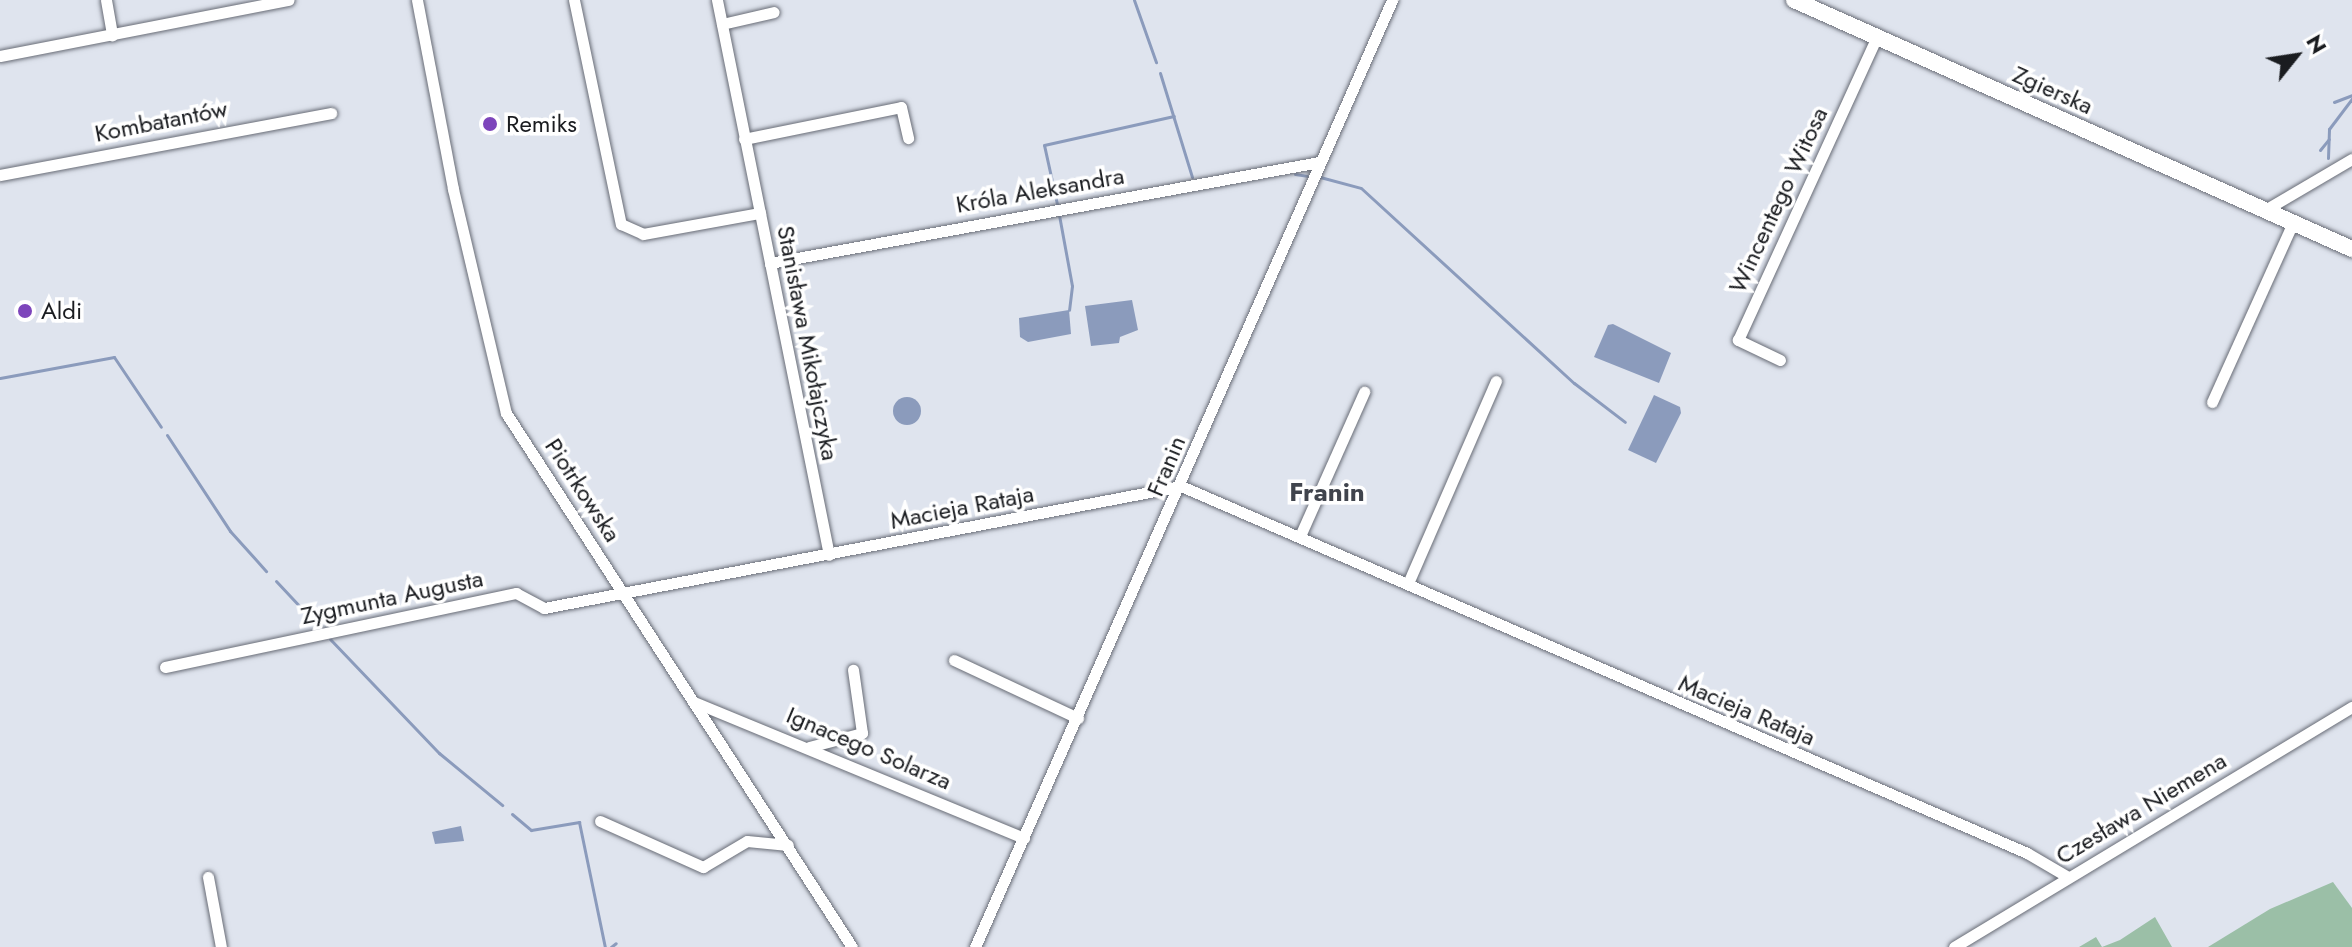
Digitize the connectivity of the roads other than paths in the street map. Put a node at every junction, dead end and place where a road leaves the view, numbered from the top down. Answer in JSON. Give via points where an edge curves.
{"nodes":[{"id":1,"x":106,"y":0,"type":"edge"},
{"id":2,"x":289,"y":0,"type":"edge"},
{"id":3,"x":417,"y":0,"type":"edge"},
{"id":4,"x":574,"y":0,"type":"edge"},
{"id":5,"x":717,"y":0,"type":"edge"},
{"id":6,"x":1392,"y":0,"type":"edge"},
{"id":7,"x":1794,"y":0,"type":"edge"},
{"id":8,"x":774,"y":12,"type":"dead end"},
{"id":9,"x":722,"y":24,"type":"junction"},
{"id":10,"x":112,"y":35,"type":"junction"},
{"id":11,"x":1877,"y":37,"type":"junction"},
{"id":12,"x":0,"y":56,"type":"edge"},
{"id":13,"x":331,"y":113,"type":"dead end"},
{"id":14,"x":908,"y":138,"type":"dead end"},
{"id":15,"x":744,"y":139,"type":"junction"},
{"id":16,"x":2352,"y":159,"type":"edge"},
{"id":17,"x":1319,"y":162,"type":"junction"},
{"id":18,"x":0,"y":175,"type":"edge"},
{"id":19,"x":2265,"y":210,"type":"junction"},
{"id":20,"x":760,"y":213,"type":"junction"},
{"id":21,"x":2293,"y":223,"type":"junction"},
{"id":22,"x":2352,"y":249,"type":"edge"},
{"id":23,"x":770,"y":263,"type":"junction"},
{"id":24,"x":1780,"y":360,"type":"dead end"},
{"id":25,"x":1496,"y":381,"type":"dead end"},
{"id":26,"x":1364,"y":392,"type":"dead end"},
{"id":27,"x":2212,"y":402,"type":"dead end"},
{"id":28,"x":1181,"y":486,"type":"junction"},
{"id":29,"x":1300,"y":536,"type":"junction"},
{"id":30,"x":829,"y":555,"type":"junction"},
{"id":31,"x":1409,"y":581,"type":"junction"},
{"id":32,"x":624,"y":594,"type":"junction"},
{"id":33,"x":954,"y":660,"type":"dead end"},
{"id":34,"x":165,"y":667,"type":"dead end"},
{"id":35,"x":853,"y":670,"type":"dead end"},
{"id":36,"x":694,"y":702,"type":"junction"},
{"id":37,"x":2352,"y":707,"type":"edge"},
{"id":38,"x":1078,"y":718,"type":"junction"},
{"id":39,"x":808,"y":747,"type":"junction"},
{"id":40,"x":600,"y":821,"type":"dead end"},
{"id":41,"x":1024,"y":838,"type":"junction"},
{"id":42,"x":788,"y":845,"type":"junction"},
{"id":43,"x":208,"y":877,"type":"dead end"},
{"id":44,"x":2068,"y":877,"type":"junction"},
{"id":45,"x":221,"y":947,"type":"edge"},
{"id":46,"x":852,"y":947,"type":"edge"},
{"id":47,"x":975,"y":947,"type":"edge"},
{"id":48,"x":1954,"y":947,"type":"edge"}],
"edges":[{"from":1,"to":10,"type":"street"},
{"from":2,"to":10,"type":"street"},
{"from":3,"to":32,"type":"street","name":"Piotrkowska","via":[[503,405]]},
{"from":4,"to":20,"type":"street","via":[[621,224],[643,234]]},
{"from":5,"to":9,"type":"street","name":"Stanisława Mikołajczyka"},
{"from":6,"to":17,"type":"street","name":"Franin"},
{"from":7,"to":11,"type":"main road","name":"Zgierska"},
{"from":8,"to":9,"type":"street"},
{"from":9,"to":15,"type":"street","name":"Stanisława Mikołajczyka"},
{"from":10,"to":12,"type":"street"},
{"from":11,"to":19,"type":"main road","name":"Zgierska"},
{"from":11,"to":24,"type":"street","name":"Wincentego Witosa","via":[[1738,340]]},
{"from":13,"to":18,"type":"street","name":"Kombatantów"},
{"from":14,"to":15,"type":"street","via":[[901,107]]},
{"from":15,"to":20,"type":"street","name":"Stanisława Mikołajczyka"},
{"from":16,"to":19,"type":"street"},
{"from":17,"to":23,"type":"street","name":"Króla Aleksandra"},
{"from":17,"to":28,"type":"street","name":"Franin"},
{"from":19,"to":21,"type":"main road","name":"Zgierska"},
{"from":20,"to":23,"type":"street","name":"Stanisława Mikołajczyka"},
{"from":21,"to":22,"type":"main road","name":"Zgierska"},
{"from":21,"to":27,"type":"street"},
{"from":23,"to":30,"type":"street","name":"Stanisława Mikołajczyka"},
{"from":25,"to":31,"type":"street"},
{"from":26,"to":29,"type":"street"},
{"from":28,"to":29,"type":"street","name":"Macieja Rataja"},
{"from":28,"to":30,"type":"street","name":"Macieja Rataja"},
{"from":28,"to":38,"type":"street","name":"Franin"},
{"from":29,"to":31,"type":"street","name":"Macieja Rataja"},
{"from":30,"to":32,"type":"street","name":"Macieja Rataja"},
{"from":31,"to":44,"type":"street","name":"Macieja Rataja","via":[[1667,700],[2027,853]]},
{"from":32,"to":34,"type":"street","name":"Zygmunta Augusta","via":[[544,608],[516,593]]},
{"from":32,"to":36,"type":"street","name":"Piotrkowska"},
{"from":33,"to":38,"type":"street"},
{"from":35,"to":39,"type":"street","via":[[862,733]]},
{"from":36,"to":39,"type":"street","name":"Ignacego Solarza"},
{"from":36,"to":42,"type":"street","name":"Piotrkowska"},
{"from":37,"to":44,"type":"street","name":"Czesława Niemena"},
{"from":38,"to":41,"type":"street","name":"Franin"},
{"from":39,"to":41,"type":"street","name":"Ignacego Solarza"},
{"from":40,"to":42,"type":"street","via":[[703,867],[747,841]]},
{"from":41,"to":47,"type":"street","name":"Franin"},
{"from":42,"to":46,"type":"street","name":"Piotrkowska"},
{"from":43,"to":45,"type":"street"},
{"from":44,"to":48,"type":"street","name":"Czesława Niemena"}]}
